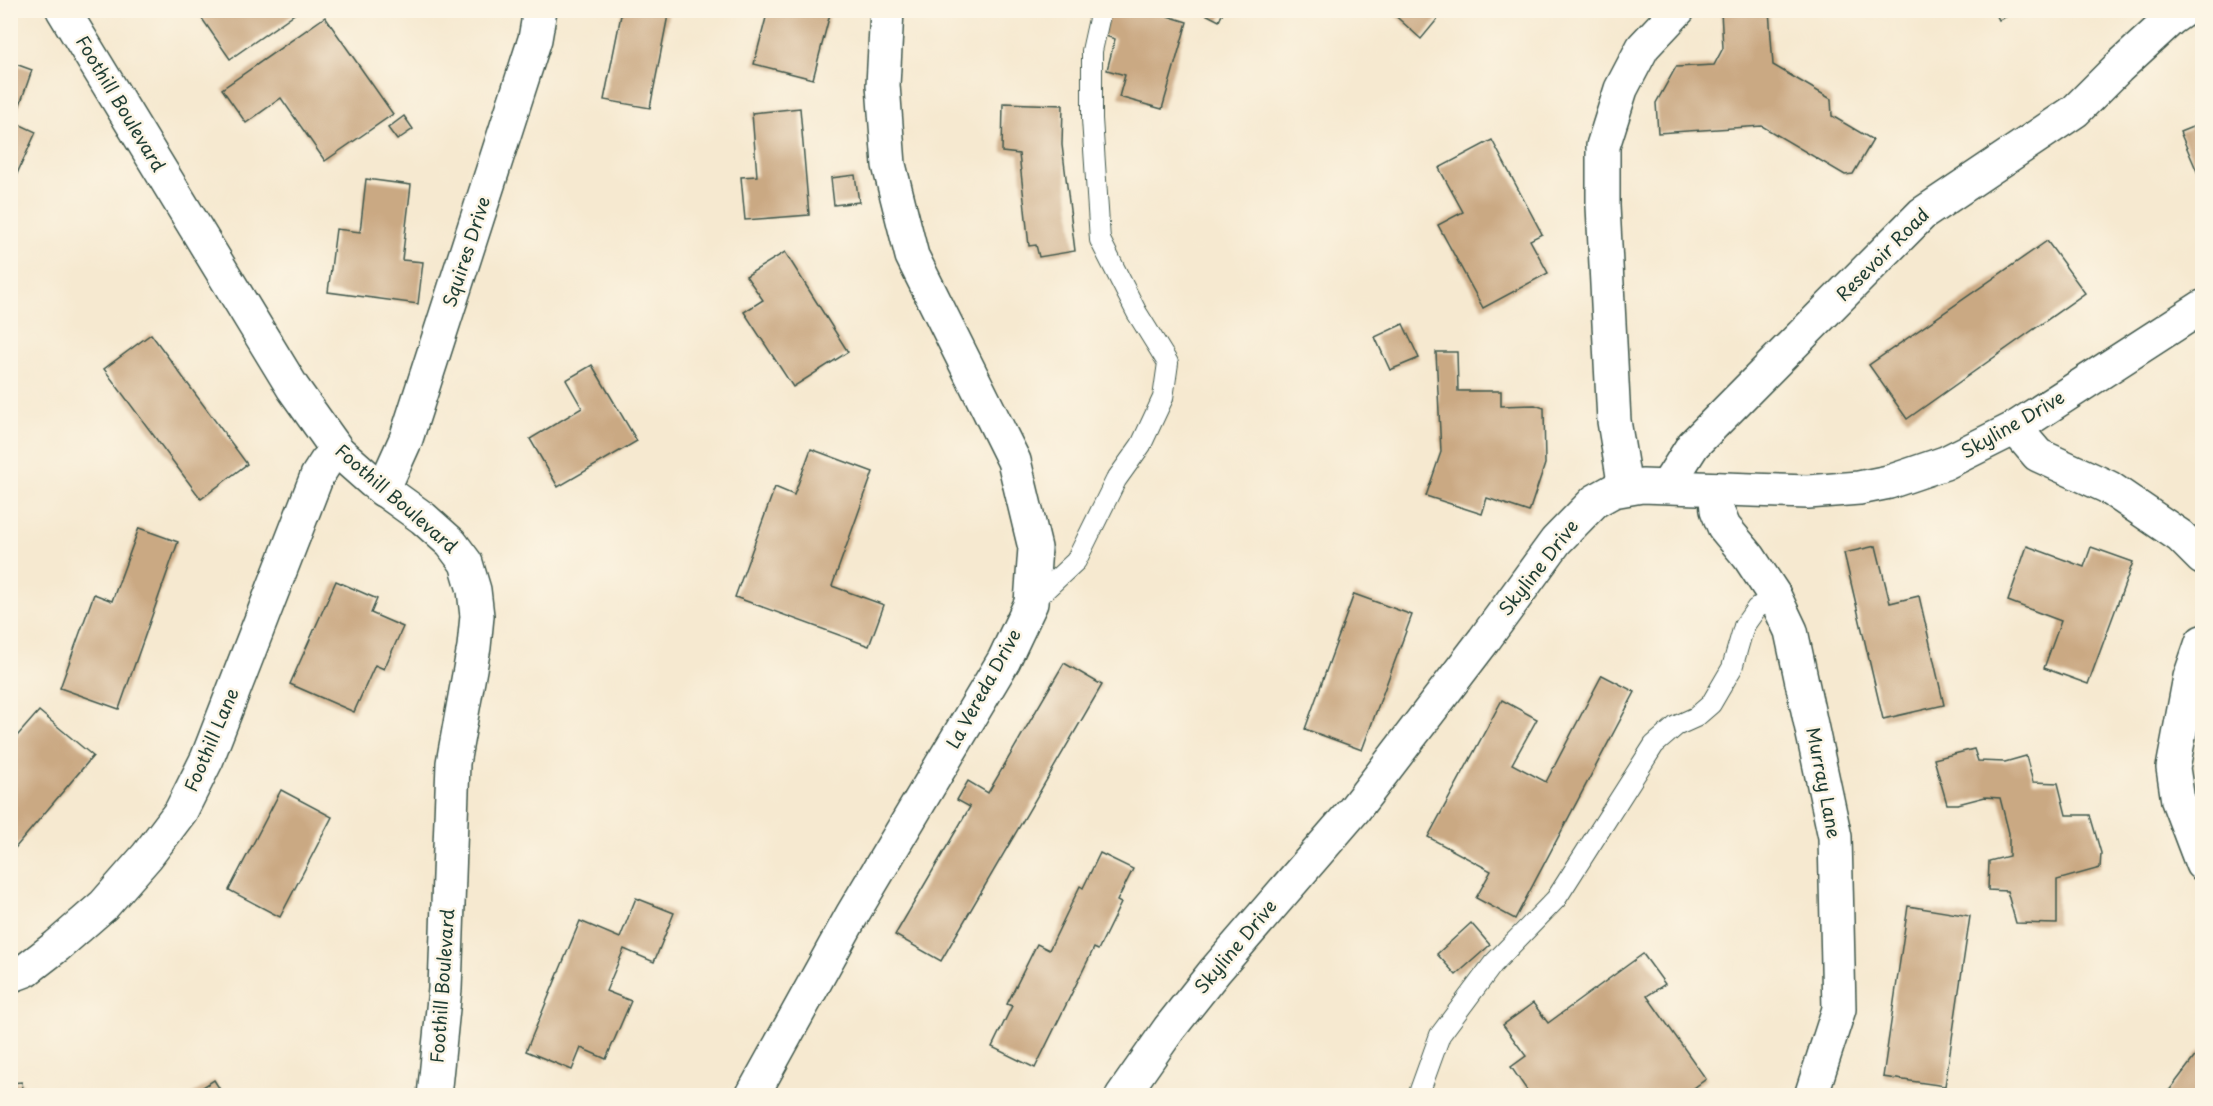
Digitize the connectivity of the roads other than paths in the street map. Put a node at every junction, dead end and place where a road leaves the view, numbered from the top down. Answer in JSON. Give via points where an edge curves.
{"nodes":[{"id":1,"x":63,"y":10,"type":"edge"},
{"id":2,"x":540,"y":10,"type":"edge"},
{"id":3,"x":887,"y":10,"type":"edge"},
{"id":4,"x":1101,"y":10,"type":"edge"},
{"id":5,"x":1678,"y":10,"type":"edge"},
{"id":6,"x":2184,"y":10,"type":"edge"},
{"id":7,"x":2202,"y":307,"type":"edge"},
{"id":8,"x":2015,"y":428,"type":"junction"},
{"id":9,"x":338,"y":451,"type":"junction"},
{"id":10,"x":1667,"y":486,"type":"junction"},
{"id":11,"x":1625,"y":488,"type":"junction"},
{"id":12,"x":1715,"y":489,"type":"junction"},
{"id":13,"x":383,"y":490,"type":"junction"},
{"id":14,"x":2202,"y":558,"type":"edge"},
{"id":15,"x":1774,"y":595,"type":"junction"},
{"id":16,"x":1031,"y":603,"type":"junction"},
{"id":17,"x":2202,"y":642,"type":"edge"},
{"id":18,"x":2202,"y":864,"type":"edge"},
{"id":19,"x":10,"y":976,"type":"edge"},
{"id":20,"x":434,"y":1095,"type":"edge"},
{"id":21,"x":752,"y":1095,"type":"edge"},
{"id":22,"x":1122,"y":1095,"type":"edge"},
{"id":23,"x":1418,"y":1095,"type":"edge"},
{"id":24,"x":1810,"y":1095,"type":"edge"}],
"edges":[{"from":1,"to":9,"type":"street","name":"Foothill Boulevard","via":[[293,388]]},
{"from":2,"to":13,"type":"street","name":"Squires Drive","via":[[535,39],[406,439]]},
{"from":3,"to":16,"type":"street","name":"La Vereda Drive","via":[[883,85],[889,165],[912,256],[1014,461],[1035,548]]},
{"from":4,"to":16,"type":"lane","via":[[1092,51],[1093,152],[1100,240],[1137,314],[1168,363],[1164,398],[1141,445],[1116,480],[1076,561]]},
{"from":5,"to":11,"type":"street","via":[[1643,47],[1621,89],[1603,146],[1614,421]]},
{"from":6,"to":10,"type":"street","name":"Resevoir Road","via":[[2075,111],[1922,214],[1693,445]]},
{"from":7,"to":8,"type":"street","name":"Skyline Drive"},
{"from":8,"to":12,"type":"street","name":"Skyline Drive","via":[[1945,463],[1859,488],[1808,492]]},
{"from":8,"to":14,"type":"street","via":[[2038,455],[2108,487],[2180,536]]},
{"from":9,"to":13,"type":"street","name":"Foothill Boulevard"},
{"from":9,"to":19,"type":"street","name":"Foothill Lane","via":[[317,476],[207,759],[181,811],[104,905],[26,970]]},
{"from":10,"to":11,"type":"street","name":"Skyline Drive"},
{"from":10,"to":12,"type":"street","name":"Skyline Drive"},
{"from":11,"to":22,"type":"street","name":"Skyline Drive","via":[[1595,501],[1556,541],[1354,810],[1215,970]]},
{"from":12,"to":15,"type":"street","name":"Murray Lane","via":[[1724,527]]},
{"from":13,"to":20,"type":"street","name":"Foothill Boulevard","via":[[451,543],[466,563],[477,616],[453,763],[445,989]]},
{"from":15,"to":23,"type":"lane","via":[[1756,609],[1744,626],[1732,668],[1711,704],[1696,717],[1676,726],[1654,746],[1557,899],[1493,964],[1440,1035]]},
{"from":15,"to":24,"type":"street","name":"Murray Lane","via":[[1791,631],[1835,837],[1839,1009]]},
{"from":16,"to":21,"type":"street","name":"La Vereda Drive","via":[[1004,660],[852,915]]},
{"from":17,"to":18,"type":"street","via":[[2190,677],[2173,768],[2178,801]]}]}
